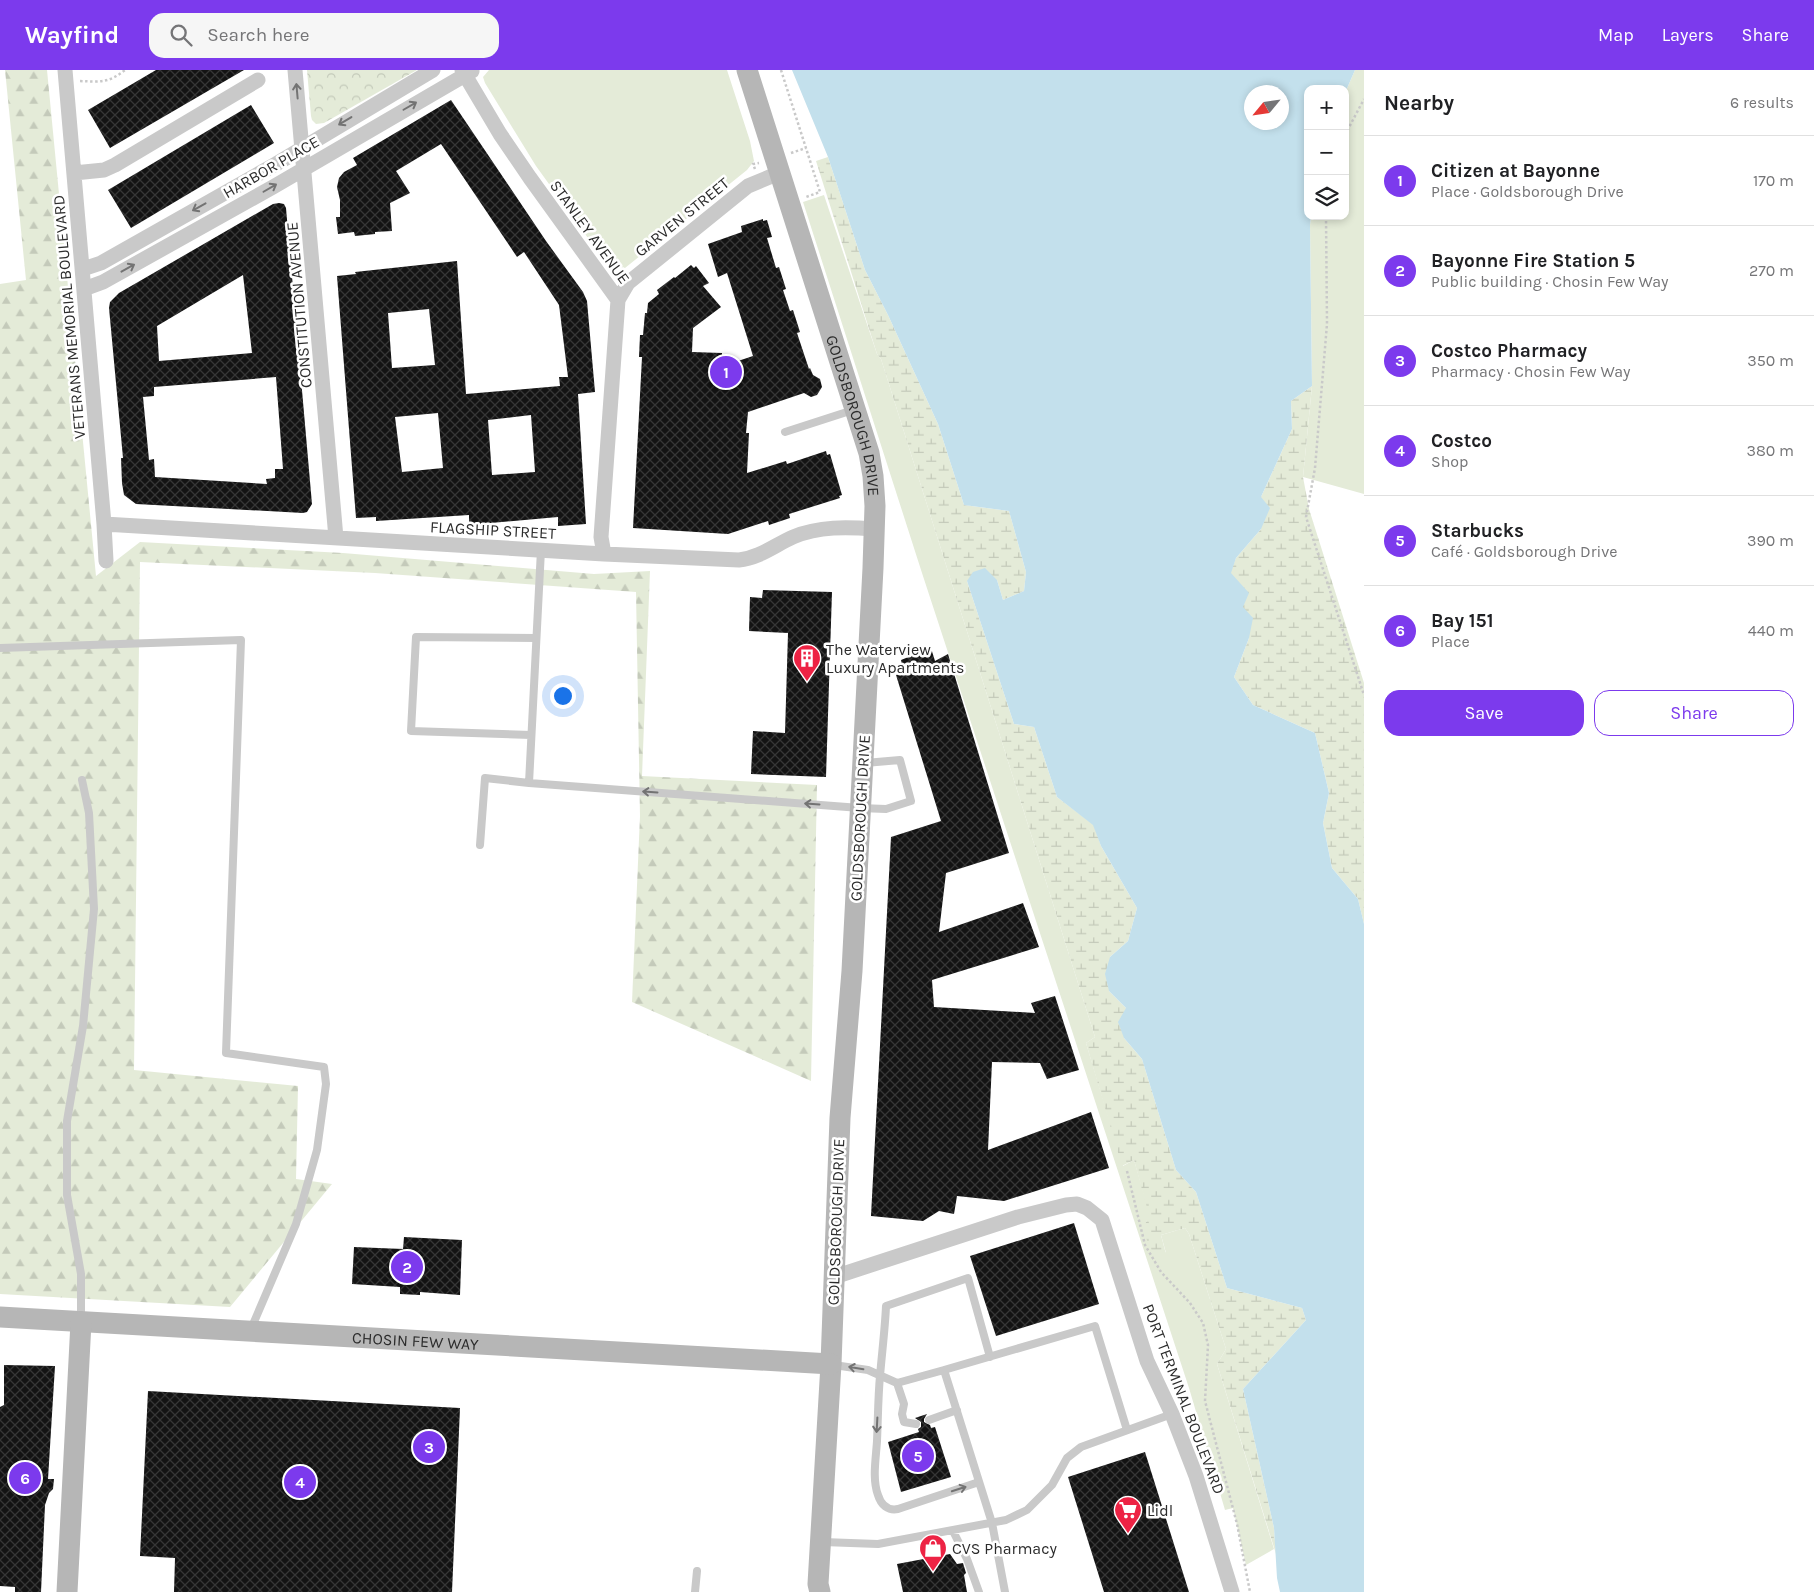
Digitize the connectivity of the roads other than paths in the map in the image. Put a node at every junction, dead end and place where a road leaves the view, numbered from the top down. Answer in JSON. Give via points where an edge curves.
{"nodes":[{"id":1,"x":65,"y":70,"type":"edge"},
{"id":2,"x":295,"y":70,"type":"edge"},
{"id":3,"x":433,"y":70,"type":"edge"},
{"id":4,"x":747,"y":70,"type":"edge"},
{"id":5,"x":466,"y":72,"type":"edge"},
{"id":6,"x":258,"y":80,"type":"dead end"},
{"id":7,"x":302,"y":148,"type":"junction"},
{"id":8,"x":304,"y":168,"type":"junction"},
{"id":9,"x":74,"y":173,"type":"junction"},
{"id":10,"x":779,"y":173,"type":"junction"},
{"id":11,"x":83,"y":269,"type":"junction"},
{"id":12,"x":84,"y":289,"type":"junction"},
{"id":13,"x":618,"y":300,"type":"junction"},
{"id":14,"x":855,"y":409,"type":"junction"},
{"id":15,"x":785,"y":432,"type":"dead end"},
{"id":16,"x":104,"y":524,"type":"junction"},
{"id":17,"x":874,"y":529,"type":"junction"},
{"id":18,"x":336,"y":538,"type":"junction"},
{"id":19,"x":541,"y":550,"type":"junction"},
{"id":20,"x":604,"y":554,"type":"junction"},
{"id":21,"x":106,"y":561,"type":"dead end"},
{"id":22,"x":536,"y":638,"type":"junction"},
{"id":23,"x":0,"y":648,"type":"edge"},
{"id":24,"x":532,"y":736,"type":"junction"},
{"id":25,"x":863,"y":763,"type":"junction"},
{"id":26,"x":82,"y":780,"type":"dead end"},
{"id":27,"x":530,"y":783,"type":"junction"},
{"id":28,"x":860,"y":808,"type":"junction"},
{"id":29,"x":480,"y":846,"type":"dead end"},
{"id":30,"x":834,"y":1277,"type":"junction"},
{"id":31,"x":0,"y":1317,"type":"edge"},
{"id":32,"x":81,"y":1322,"type":"junction"},
{"id":33,"x":250,"y":1332,"type":"junction"},
{"id":34,"x":990,"y":1357,"type":"junction"},
{"id":35,"x":831,"y":1364,"type":"junction"},
{"id":36,"x":944,"y":1370,"type":"junction"},
{"id":37,"x":880,"y":1376,"type":"junction"},
{"id":38,"x":897,"y":1383,"type":"junction"},
{"id":39,"x":957,"y":1410,"type":"junction"},
{"id":40,"x":1172,"y":1414,"type":"junction"},
{"id":41,"x":929,"y":1420,"type":"dead end"},
{"id":42,"x":916,"y":1424,"type":"dead end"},
{"id":43,"x":1127,"y":1430,"type":"junction"},
{"id":44,"x":979,"y":1482,"type":"junction"},
{"id":45,"x":992,"y":1523,"type":"junction"},
{"id":46,"x":953,"y":1531,"type":"junction"},
{"id":47,"x":821,"y":1542,"type":"junction"},
{"id":48,"x":697,"y":1572,"type":"dead end"},
{"id":49,"x":818,"y":1589,"type":"edge"},
{"id":50,"x":67,"y":1592,"type":"edge"},
{"id":51,"x":695,"y":1592,"type":"edge"},
{"id":52,"x":979,"y":1592,"type":"edge"},
{"id":53,"x":1004,"y":1592,"type":"edge"},
{"id":54,"x":1232,"y":1592,"type":"edge"}],
"edges":[{"from":1,"to":9,"type":"street","name":"VETERANS MEMORIAL BOULEVARD"},
{"from":7,"to":2,"type":"street","name":"CONSTITUTION AVENUE","one_way":true},
{"from":3,"to":7,"type":"street","name":"HARBOR PLACE","one_way":true},
{"from":4,"to":10,"type":"street","name":"GOLDSBOROUGH DRIVE"},
{"from":8,"to":5,"type":"street","name":"HARBOR PLACE","one_way":true},
{"from":5,"to":13,"type":"street","name":"STANLEY AVENUE","via":[[496,127],[530,178]]},
{"from":6,"to":9,"type":"street","via":[[115,165],[104,170]]},
{"from":7,"to":8,"type":"street","name":"CONSTITUTION AVENUE"},
{"from":7,"to":11,"type":"street","name":"HARBOR PLACE","one_way":true,"via":[[100,263]]},
{"from":12,"to":8,"type":"street","name":"HARBOR PLACE","one_way":true,"via":[[103,282]]},
{"from":8,"to":18,"type":"street","name":"CONSTITUTION AVENUE"},
{"from":9,"to":11,"type":"street","name":"VETERANS MEMORIAL BOULEVARD"},
{"from":10,"to":13,"type":"street","name":"GARVEN STREET","via":[[748,186],[628,283]]},
{"from":10,"to":14,"type":"street","name":"GOLDSBOROUGH DRIVE"},
{"from":11,"to":12,"type":"street","name":"VETERANS MEMORIAL BOULEVARD"},
{"from":12,"to":16,"type":"street","name":"VETERANS MEMORIAL BOULEVARD"},
{"from":13,"to":20,"type":"street","name":"STANLEY AVENUE","via":[[601,538]]},
{"from":14,"to":15,"type":"lane"},
{"from":14,"to":17,"type":"street","name":"GOLDSBOROUGH DRIVE","via":[[872,470]]},
{"from":16,"to":18,"type":"street","name":"FLAGSHIP STREET"},
{"from":16,"to":21,"type":"street","name":"VETERANS MEMORIAL BOULEVARD"},
{"from":17,"to":20,"type":"street","name":"FLAGSHIP STREET","via":[[834,527],[814,530],[739,560]]},
{"from":17,"to":25,"type":"street","name":"GOLDSBOROUGH DRIVE"},
{"from":18,"to":19,"type":"street","name":"FLAGSHIP STREET"},
{"from":19,"to":20,"type":"street","name":"FLAGSHIP STREET"},
{"from":19,"to":22,"type":"lane"},
{"from":22,"to":24,"type":"lane"},
{"from":22,"to":24,"type":"lane","via":[[416,637],[411,731]]},
{"from":23,"to":33,"type":"lane","via":[[241,640],[226,1054],[324,1067],[326,1084],[317,1150],[296,1224]]},
{"from":24,"to":27,"type":"lane"},
{"from":25,"to":28,"type":"street","name":"GOLDSBOROUGH DRIVE"},
{"from":25,"to":28,"type":"lane","via":[[900,760],[911,801],[886,809]]},
{"from":26,"to":32,"type":"lane","via":[[88,813],[94,908],[82,1026],[67,1121],[67,1195],[81,1274]]},
{"from":28,"to":27,"type":"lane","one_way":true},
{"from":27,"to":29,"type":"lane","via":[[485,778]]},
{"from":28,"to":30,"type":"street","name":"GOLDSBOROUGH DRIVE","via":[[852,971],[840,1118]]},
{"from":30,"to":35,"type":"street","name":"GOLDSBOROUGH DRIVE"},
{"from":30,"to":40,"type":"street","name":"PORT TERMINAL BOULEVARD","via":[[1018,1217],[1066,1205],[1077,1204],[1087,1208],[1102,1220],[1147,1361]]},
{"from":31,"to":32,"type":"street","name":"CHOSIN FEW WAY"},
{"from":32,"to":33,"type":"street","name":"CHOSIN FEW WAY"},
{"from":32,"to":50,"type":"street"},
{"from":33,"to":35,"type":"street","name":"CHOSIN FEW WAY"},
{"from":34,"to":36,"type":"lane"},
{"from":34,"to":37,"type":"lane","via":[[968,1278],[886,1306]]},
{"from":34,"to":43,"type":"lane","via":[[1095,1326]]},
{"from":37,"to":35,"type":"lane","one_way":true,"via":[[868,1370]]},
{"from":35,"to":47,"type":"street","name":"GOLDSBOROUGH DRIVE"},
{"from":36,"to":38,"type":"lane"},
{"from":36,"to":39,"type":"lane"},
{"from":37,"to":38,"type":"lane"},
{"from":37,"to":44,"type":"lane","one_way":true,"via":[[875,1473],[881,1502],[887,1508],[898,1509]]},
{"from":38,"to":42,"type":"lane","via":[[904,1404],[904,1422]]},
{"from":39,"to":41,"type":"lane"},
{"from":39,"to":44,"type":"lane"},
{"from":40,"to":43,"type":"lane"},
{"from":40,"to":54,"type":"street","name":"PORT TERMINAL BOULEVARD","via":[[1196,1476]]},
{"from":43,"to":45,"type":"lane","via":[[1081,1447],[1067,1458],[1052,1485],[1028,1510]]},
{"from":44,"to":45,"type":"lane"},
{"from":45,"to":46,"type":"lane"},
{"from":45,"to":53,"type":"lane"},
{"from":46,"to":47,"type":"lane","via":[[878,1544]]},
{"from":46,"to":52,"type":"lane"},
{"from":47,"to":49,"type":"street","name":"GOLDSBOROUGH DRIVE"},
{"from":48,"to":51,"type":"lane"}]}
